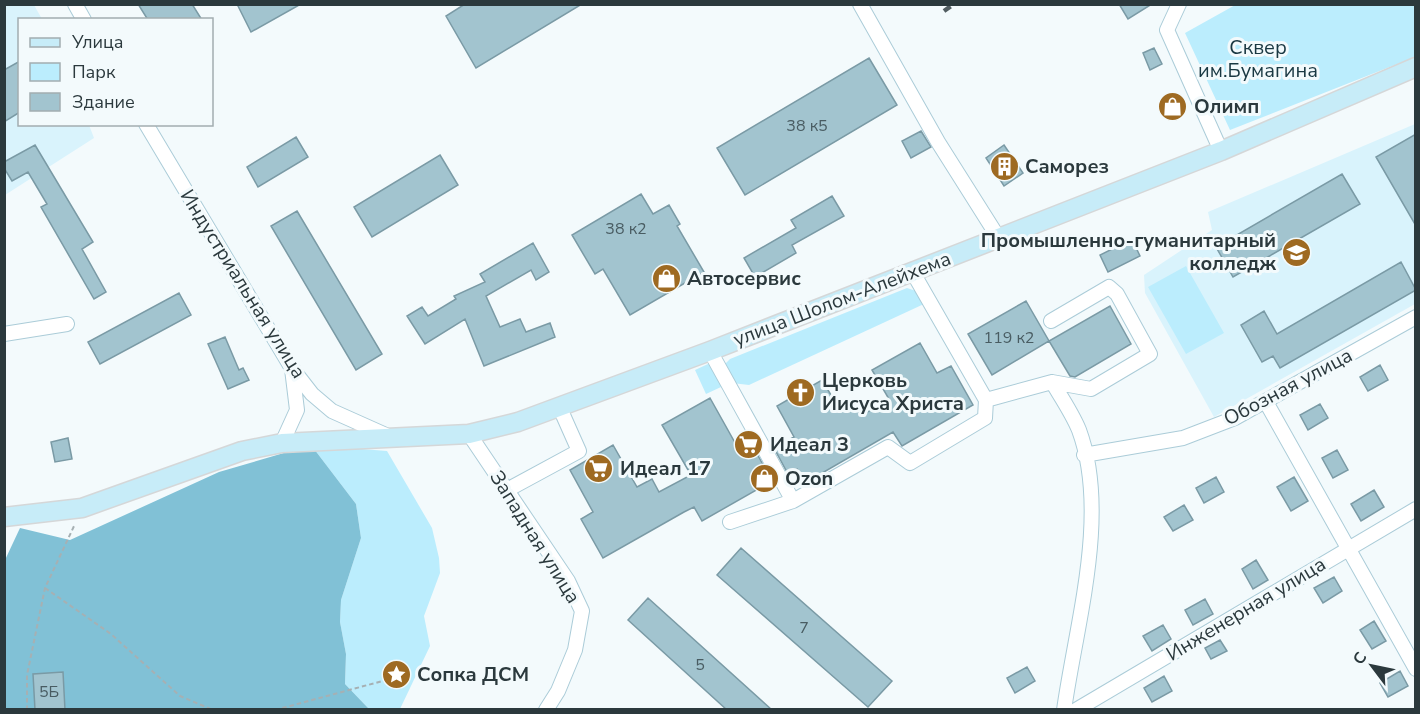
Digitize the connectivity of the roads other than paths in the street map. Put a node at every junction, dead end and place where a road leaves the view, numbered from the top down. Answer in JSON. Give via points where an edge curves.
{"nodes":[{"id":1,"x":75,"y":4,"type":"edge"},
{"id":2,"x":860,"y":4,"type":"edge"},
{"id":3,"x":1179,"y":4,"type":"edge"},
{"id":4,"x":83,"y":18,"type":"edge"},
{"id":5,"x":1416,"y":68,"type":"edge"},
{"id":6,"x":147,"y":126,"type":"edge"},
{"id":7,"x":1221,"y":152,"type":"junction"},
{"id":8,"x":998,"y":237,"type":"junction"},
{"id":9,"x":912,"y":271,"type":"junction"},
{"id":10,"x":1416,"y":317,"type":"edge"},
{"id":11,"x":1051,"y":321,"type":"dead end"},
{"id":12,"x":67,"y":324,"type":"dead end"},
{"id":13,"x":4,"y":334,"type":"edge"},
{"id":14,"x":710,"y":351,"type":"junction"},
{"id":15,"x":291,"y":367,"type":"junction"},
{"id":16,"x":1052,"y":382,"type":"junction"},
{"id":17,"x":986,"y":400,"type":"junction"},
{"id":18,"x":1266,"y":402,"type":"junction"},
{"id":19,"x":559,"y":406,"type":"junction"},
{"id":20,"x":469,"y":434,"type":"junction"},
{"id":21,"x":392,"y":438,"type":"junction"},
{"id":22,"x":282,"y":443,"type":"junction"},
{"id":23,"x":1084,"y":455,"type":"junction"},
{"id":24,"x":507,"y":490,"type":"junction"},
{"id":25,"x":792,"y":501,"type":"junction"},
{"id":26,"x":1416,"y":509,"type":"edge"},
{"id":27,"x":4,"y":517,"type":"edge"},
{"id":28,"x":730,"y":522,"type":"dead end"},
{"id":29,"x":1347,"y":549,"type":"junction"},
{"id":30,"x":1416,"y":669,"type":"edge"},
{"id":31,"x":546,"y":710,"type":"edge"},
{"id":32,"x":1064,"y":710,"type":"edge"},
{"id":33,"x":1076,"y":710,"type":"edge"}],
"edges":[{"from":1,"to":4,"type":"street"},
{"from":2,"to":8,"type":"street","via":[[938,142]]},
{"from":3,"to":7,"type":"street","via":[[1167,30]]},
{"from":5,"to":7,"type":"main road","name":"улица Шолом-Алейхема"},
{"from":6,"to":15,"type":"street","name":"Индустриальная улица"},
{"from":7,"to":8,"type":"main road","name":"улица Шолом-Алейхема"},
{"from":8,"to":9,"type":"main road","name":"улица Шолом-Алейхема"},
{"from":9,"to":14,"type":"main road","name":"улица Шолом-Алейхема"},
{"from":9,"to":17,"type":"street"},
{"from":10,"to":18,"type":"street","name":"Обозная улица"},
{"from":11,"to":16,"type":"street","via":[[1109,287],[1117,294],[1150,354],[1091,389]]},
{"from":12,"to":13,"type":"street"},
{"from":14,"to":19,"type":"main road","name":"улица Шолом-Алейхема"},
{"from":14,"to":25,"type":"street"},
{"from":15,"to":21,"type":"street","name":"Индустриальная улица","via":[[312,394],[332,411]]},
{"from":15,"to":22,"type":"street","via":[[297,410]]},
{"from":16,"to":17,"type":"street"},
{"from":16,"to":23,"type":"street","via":[[1079,430]]},
{"from":17,"to":25,"type":"street","via":[[985,418],[910,463],[888,447]]},
{"from":18,"to":23,"type":"street","name":"Обозная улица","via":[[1184,438]]},
{"from":18,"to":29,"type":"street"},
{"from":19,"to":20,"type":"main road","name":"улица Шолом-Алейхема","via":[[518,422]]},
{"from":19,"to":24,"type":"street","via":[[579,451]]},
{"from":20,"to":21,"type":"main road","name":"улица Шолом-Алейхема"},
{"from":20,"to":24,"type":"street","name":"Западная улица"},
{"from":21,"to":22,"type":"main road","name":"улица Шолом-Алейхема"},
{"from":22,"to":27,"type":"main road","name":"улица Шолом-Алейхема","via":[[242,451],[82,508]]},
{"from":23,"to":32,"type":"street","via":[[1092,501],[1088,579]]},
{"from":24,"to":31,"type":"street","name":"Западная улица","via":[[567,581],[582,611],[575,650]]},
{"from":25,"to":28,"type":"street"},
{"from":26,"to":29,"type":"street","name":"Инженерная улица"},
{"from":29,"to":30,"type":"street"},
{"from":29,"to":33,"type":"street","name":"Инженерная улица"}]}
